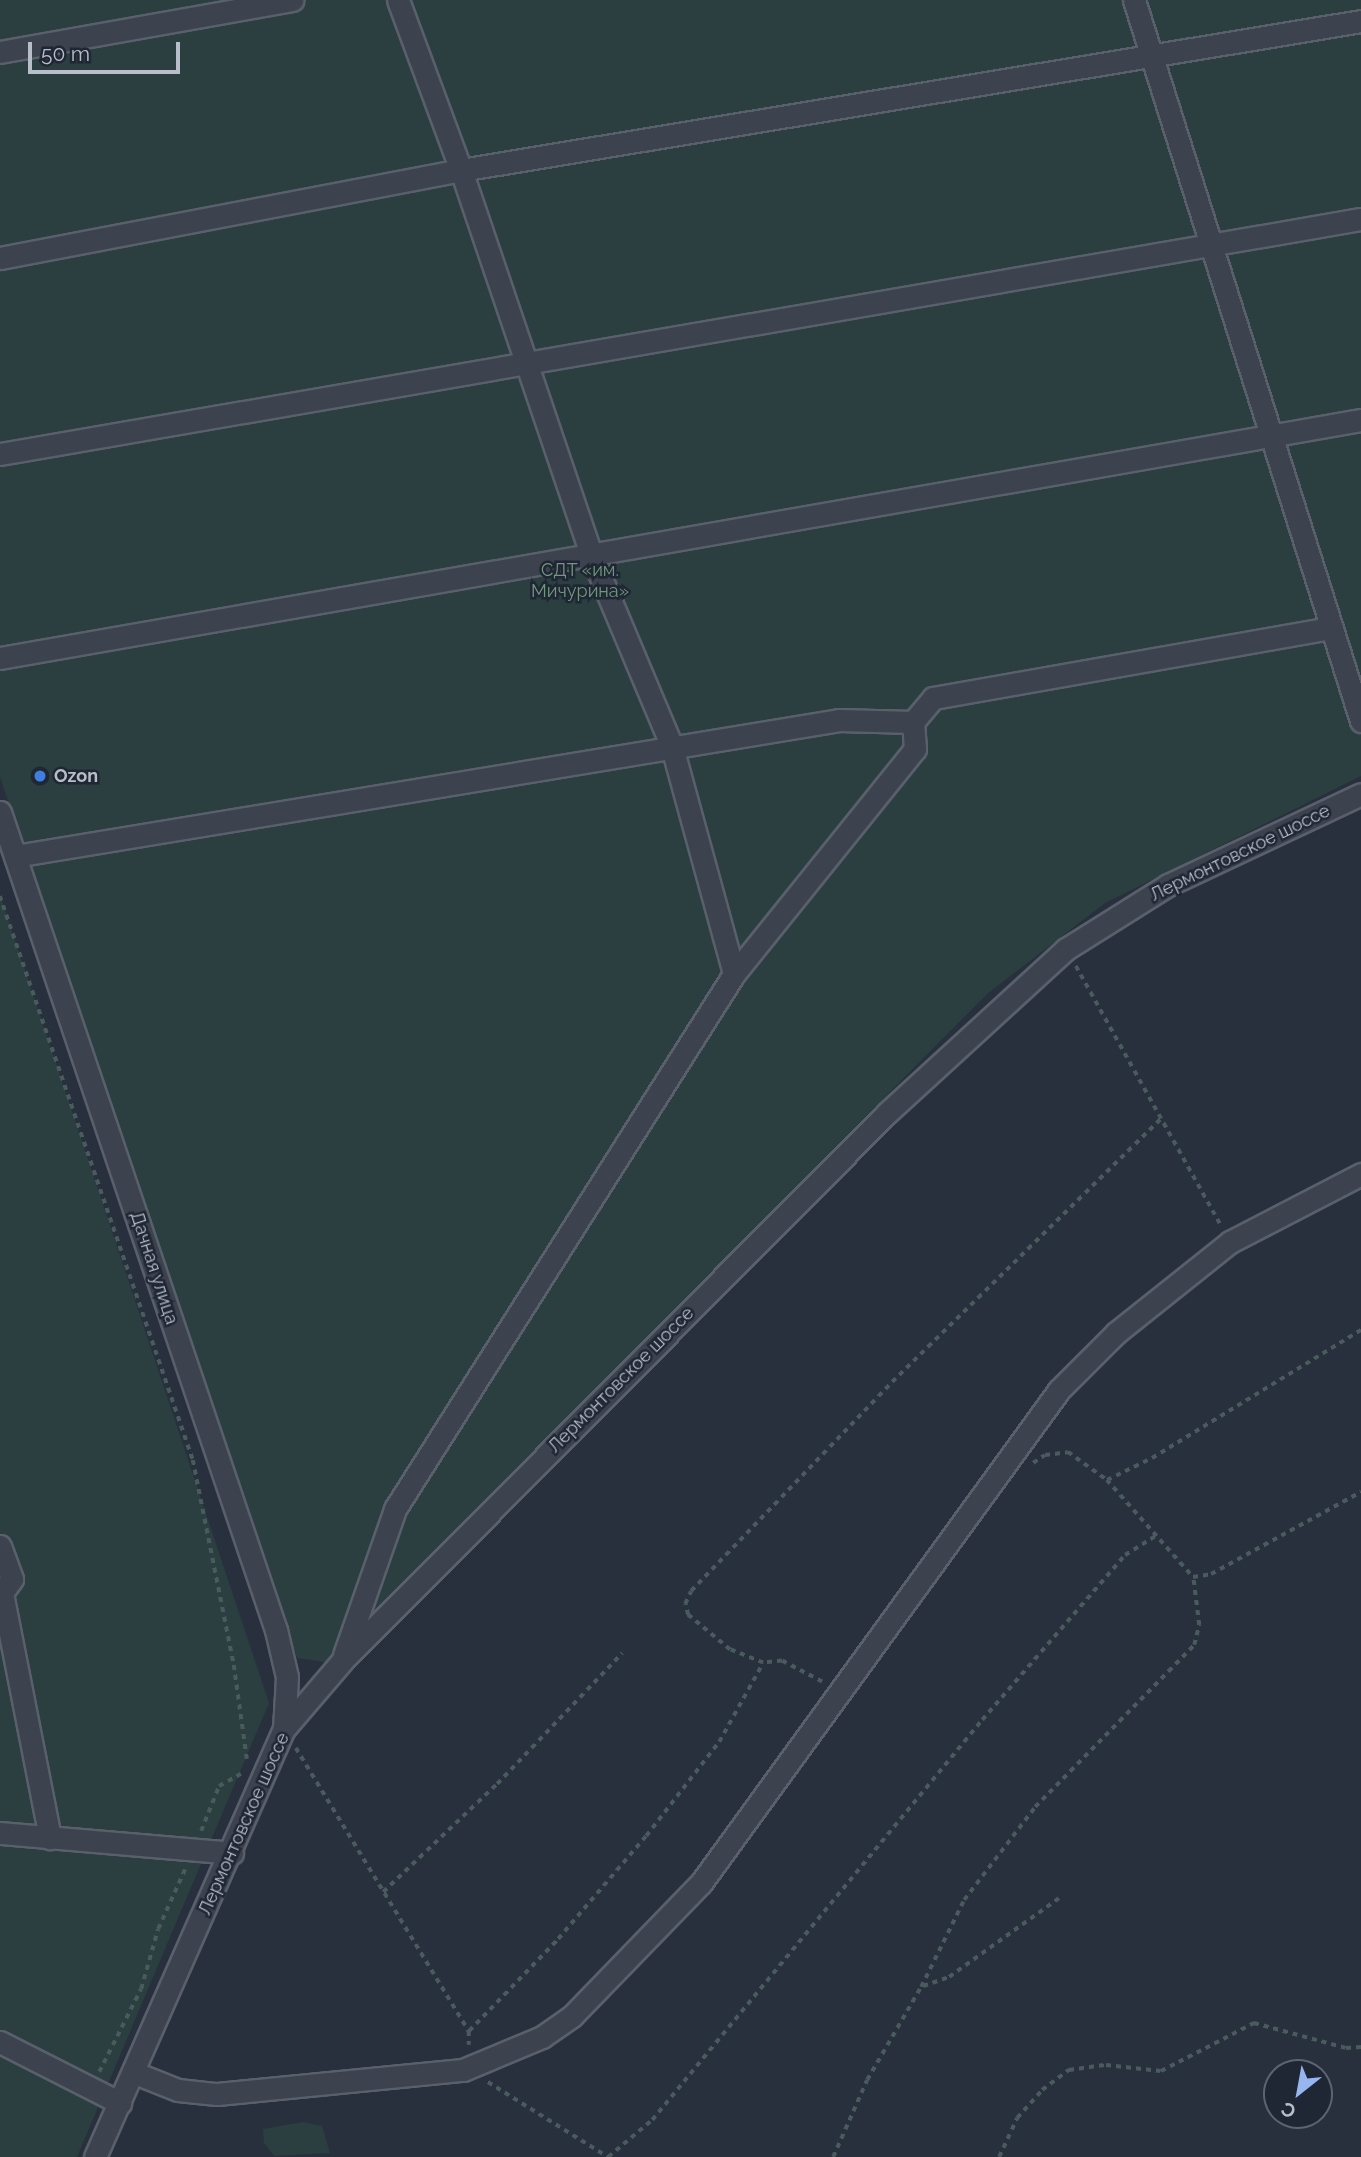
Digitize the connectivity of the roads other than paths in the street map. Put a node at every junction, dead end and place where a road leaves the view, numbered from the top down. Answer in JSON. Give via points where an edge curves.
{"nodes":[{"id":1,"x":292,"y":0,"type":"edge"},
{"id":2,"x":398,"y":0,"type":"edge"},
{"id":3,"x":1134,"y":0,"type":"edge"},
{"id":4,"x":1361,"y":21,"type":"edge"},
{"id":5,"x":0,"y":52,"type":"edge"},
{"id":6,"x":1152,"y":58,"type":"junction"},
{"id":7,"x":461,"y":170,"type":"junction"},
{"id":8,"x":1361,"y":219,"type":"edge"},
{"id":9,"x":1212,"y":247,"type":"junction"},
{"id":10,"x":0,"y":258,"type":"edge"},
{"id":11,"x":527,"y":363,"type":"junction"},
{"id":12,"x":1361,"y":419,"type":"edge"},
{"id":13,"x":1271,"y":434,"type":"junction"},
{"id":14,"x":0,"y":454,"type":"edge"},
{"id":15,"x":592,"y":554,"type":"junction"},
{"id":16,"x":1332,"y":628,"type":"junction"},
{"id":17,"x":0,"y":658,"type":"edge"},
{"id":18,"x":1361,"y":721,"type":"edge"},
{"id":19,"x":913,"y":722,"type":"junction"},
{"id":20,"x":672,"y":747,"type":"junction"},
{"id":21,"x":1361,"y":794,"type":"edge"},
{"id":22,"x":0,"y":812,"type":"edge"},
{"id":23,"x":15,"y":856,"type":"junction"},
{"id":24,"x":734,"y":974,"type":"junction"},
{"id":25,"x":1361,"y":1174,"type":"edge"},
{"id":26,"x":0,"y":1546,"type":"edge"},
{"id":27,"x":342,"y":1661,"type":"junction"},
{"id":28,"x":285,"y":1729,"type":"junction"},
{"id":29,"x":0,"y":1833,"type":"edge"},
{"id":30,"x":50,"y":1838,"type":"junction"},
{"id":31,"x":232,"y":1853,"type":"junction"},
{"id":32,"x":0,"y":2042,"type":"edge"},
{"id":33,"x":135,"y":2073,"type":"junction"},
{"id":34,"x":120,"y":2103,"type":"junction"},
{"id":35,"x":95,"y":2157,"type":"edge"}],
"edges":[{"from":1,"to":5,"type":"street"},
{"from":2,"to":7,"type":"street"},
{"from":3,"to":6,"type":"street"},
{"from":4,"to":6,"type":"street"},
{"from":6,"to":7,"type":"street"},
{"from":6,"to":9,"type":"street"},
{"from":7,"to":10,"type":"street"},
{"from":7,"to":11,"type":"street"},
{"from":8,"to":9,"type":"street"},
{"from":9,"to":11,"type":"street"},
{"from":9,"to":13,"type":"street"},
{"from":11,"to":14,"type":"street"},
{"from":11,"to":15,"type":"street"},
{"from":12,"to":13,"type":"street"},
{"from":13,"to":15,"type":"street"},
{"from":13,"to":16,"type":"street"},
{"from":15,"to":17,"type":"street"},
{"from":15,"to":20,"type":"street"},
{"from":16,"to":18,"type":"street"},
{"from":16,"to":19,"type":"street","via":[[933,698]]},
{"from":19,"to":20,"type":"street","via":[[839,720]]},
{"from":19,"to":24,"type":"street","via":[[915,749]]},
{"from":20,"to":23,"type":"street"},
{"from":20,"to":24,"type":"street"},
{"from":21,"to":27,"type":"street","name":"Лермонтовское шоссе","via":[[1168,885],[1066,949],[887,1114]]},
{"from":22,"to":23,"type":"street","name":"Дачная улица"},
{"from":23,"to":28,"type":"street","name":"Дачная улица","via":[[276,1629],[287,1676]]},
{"from":24,"to":27,"type":"street","via":[[395,1509]]},
{"from":25,"to":33,"type":"street","via":[[1230,1242],[1116,1334],[1059,1390],[701,1884],[572,2016],[542,2037],[463,2070],[218,2094],[177,2090]]},
{"from":26,"to":30,"type":"street","via":[[12,1579],[2,1593]]},
{"from":27,"to":28,"type":"street","name":"Лермонтовское шоссе"},
{"from":28,"to":31,"type":"street","name":"Лермонтовское шоссе"},
{"from":29,"to":30,"type":"street"},
{"from":30,"to":31,"type":"street"},
{"from":31,"to":33,"type":"street","name":"Лермонтовское шоссе"},
{"from":32,"to":34,"type":"street"},
{"from":33,"to":34,"type":"street","name":"Лермонтовское шоссе"},
{"from":34,"to":35,"type":"street","name":"Лермонтовское шоссе"}]}
